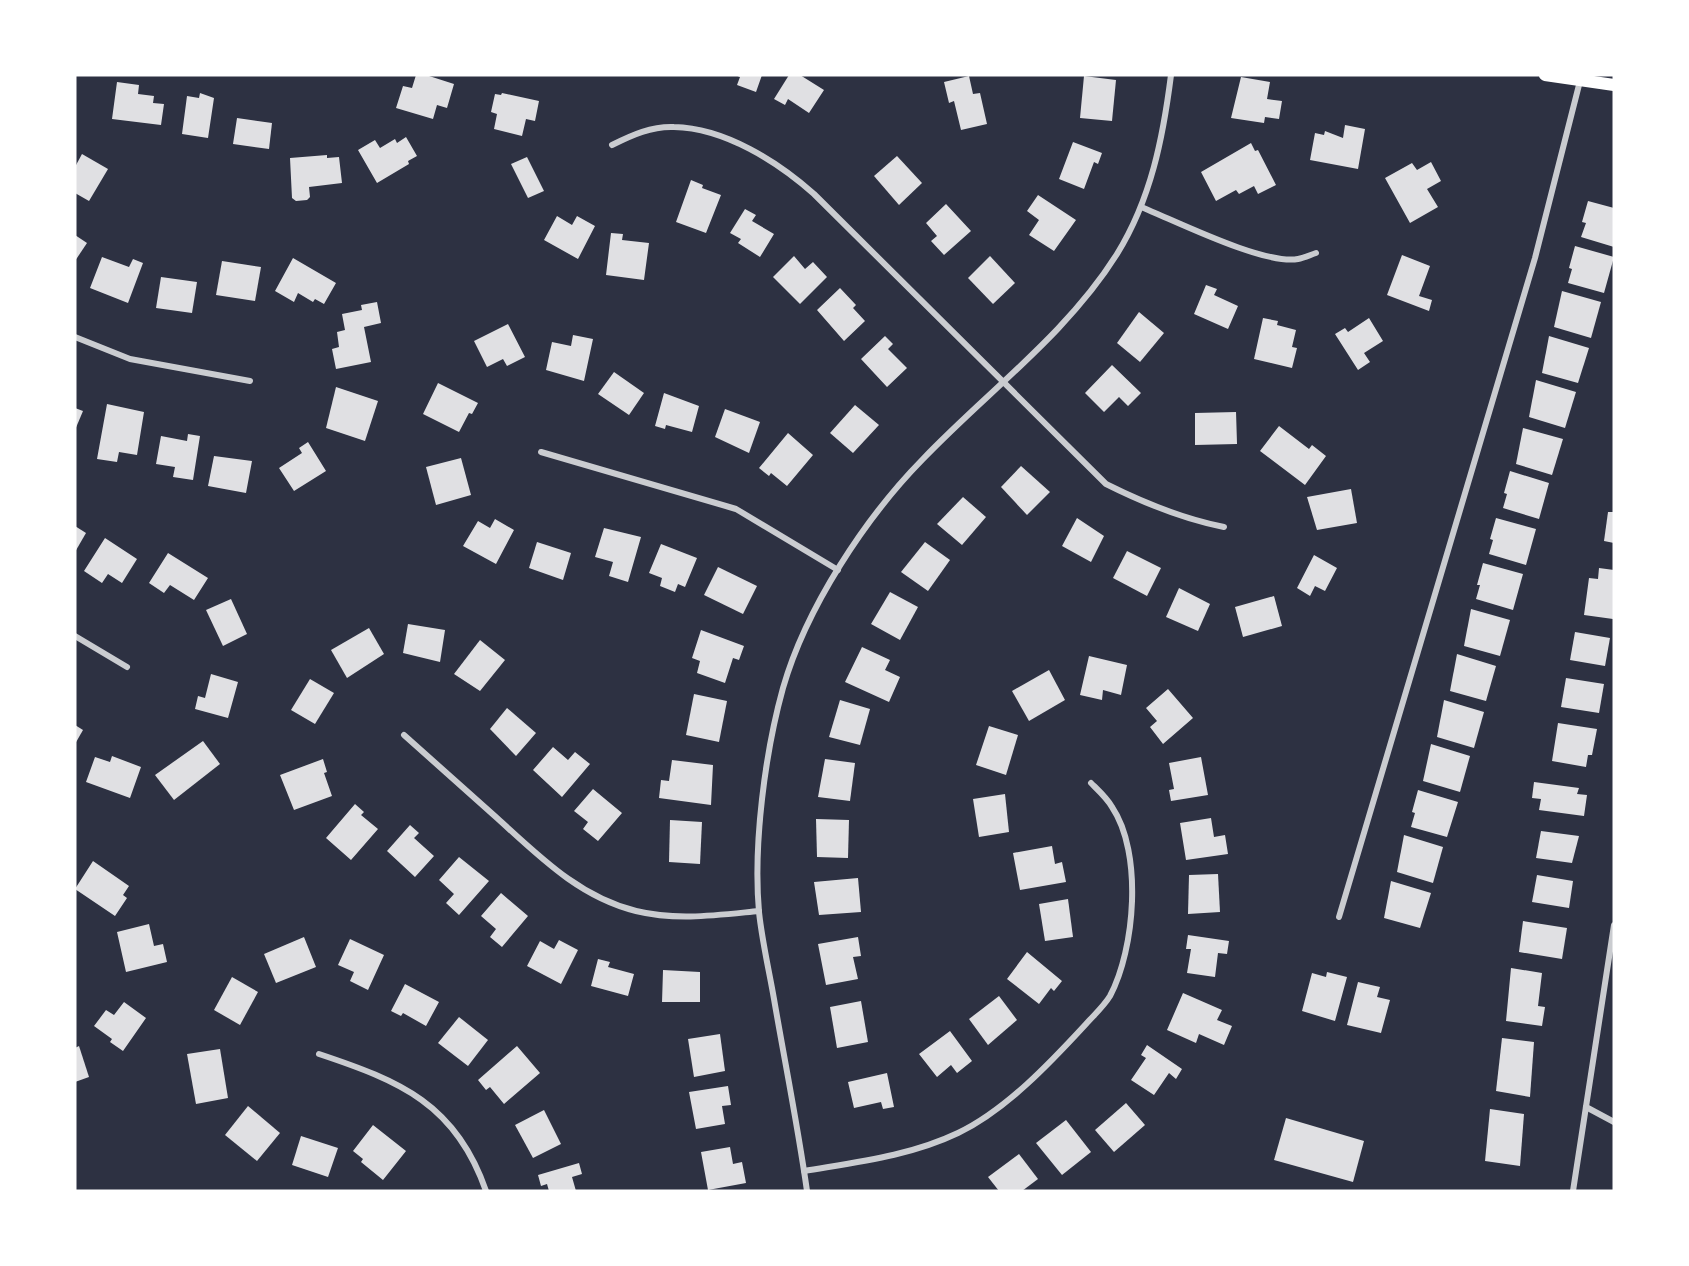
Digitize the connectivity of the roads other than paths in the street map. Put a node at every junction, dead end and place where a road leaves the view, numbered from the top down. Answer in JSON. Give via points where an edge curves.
{"nodes":[{"id":1,"x":1170,"y":75,"type":"edge"},
{"id":2,"x":1545,"y":75,"type":"edge"},
{"id":3,"x":1580,"y":80,"type":"junction"},
{"id":4,"x":1614,"y":85,"type":"edge"},
{"id":5,"x":612,"y":145,"type":"dead end"},
{"id":6,"x":1141,"y":207,"type":"junction"},
{"id":7,"x":1316,"y":253,"type":"dead end"},
{"id":8,"x":75,"y":337,"type":"edge"},
{"id":9,"x":250,"y":381,"type":"dead end"},
{"id":10,"x":1003,"y":383,"type":"junction"},
{"id":11,"x":541,"y":452,"type":"dead end"},
{"id":12,"x":1224,"y":527,"type":"dead end"},
{"id":13,"x":838,"y":570,"type":"junction"},
{"id":14,"x":75,"y":636,"type":"edge"},
{"id":15,"x":127,"y":667,"type":"dead end"},
{"id":16,"x":404,"y":735,"type":"dead end"},
{"id":17,"x":1091,"y":783,"type":"dead end"},
{"id":18,"x":759,"y":911,"type":"junction"},
{"id":19,"x":1339,"y":917,"type":"dead end"},
{"id":20,"x":1614,"y":925,"type":"edge"},
{"id":21,"x":319,"y":1054,"type":"dead end"},
{"id":22,"x":1586,"y":1107,"type":"junction"},
{"id":23,"x":1614,"y":1122,"type":"edge"},
{"id":24,"x":804,"y":1171,"type":"junction"},
{"id":25,"x":486,"y":1191,"type":"edge"},
{"id":26,"x":807,"y":1191,"type":"edge"},
{"id":27,"x":1573,"y":1191,"type":"edge"}],
"edges":[{"from":1,"to":6,"type":"street","via":[[1156,164]]},
{"from":2,"to":3,"type":"main road"},
{"from":3,"to":4,"type":"main road"},
{"from":3,"to":19,"type":"street","via":[[1535,258]]},
{"from":5,"to":10,"type":"street","via":[[639,132],[673,127],[694,129],[726,139],[778,166],[814,194]]},
{"from":6,"to":7,"type":"street","via":[[1251,251],[1288,259]]},
{"from":6,"to":10,"type":"street","via":[[1117,253],[1087,296]]},
{"from":8,"to":9,"type":"street","via":[[130,359]]},
{"from":10,"to":12,"type":"street","via":[[1106,484],[1143,502]]},
{"from":10,"to":13,"type":"street","via":[[921,460]]},
{"from":11,"to":13,"type":"street","via":[[736,509]]},
{"from":13,"to":18,"type":"street","via":[[799,645],[776,719],[760,823]]},
{"from":14,"to":15,"type":"street"},
{"from":16,"to":18,"type":"street","via":[[546,862],[587,893],[621,907],[666,916]]},
{"from":17,"to":24,"type":"street","via":[[1122,826],[1132,895],[1131,931],[1123,965],[1109,998],[1050,1064],[961,1131],[898,1155]]},
{"from":18,"to":24,"type":"street"},
{"from":20,"to":22,"type":"street"},
{"from":21,"to":25,"type":"street","via":[[376,1073],[438,1113],[470,1151]]},
{"from":22,"to":23,"type":"street"},
{"from":22,"to":27,"type":"street"},
{"from":24,"to":26,"type":"street"}]}
